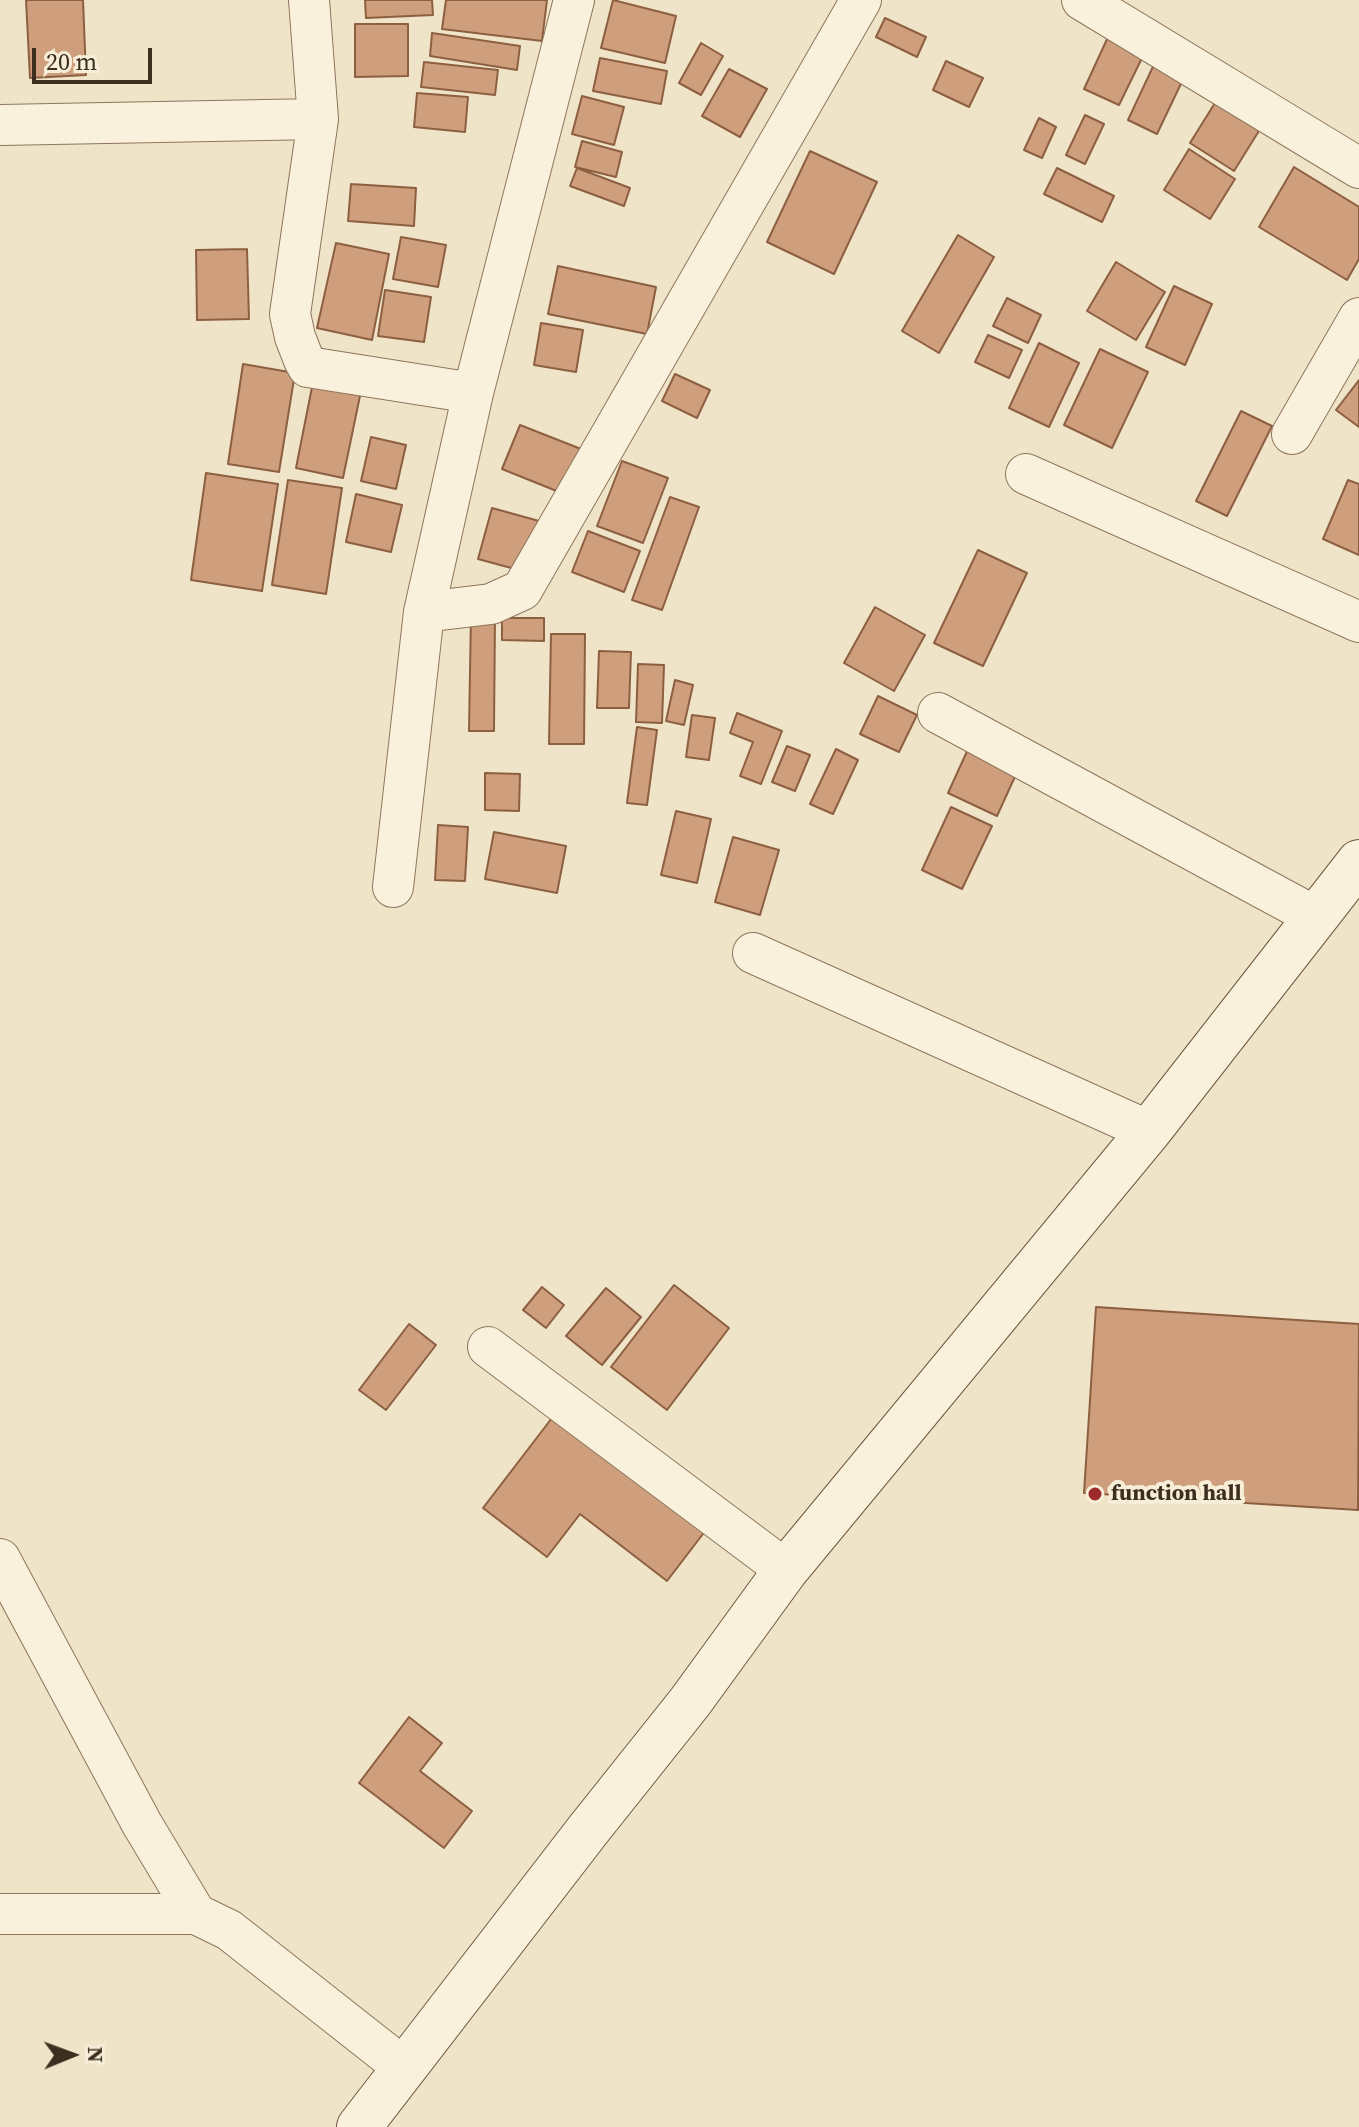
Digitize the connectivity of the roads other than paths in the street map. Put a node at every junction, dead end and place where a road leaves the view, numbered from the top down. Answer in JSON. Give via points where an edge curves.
{"nodes":[{"id":1,"x":309,"y":0,"type":"edge"},
{"id":2,"x":574,"y":0,"type":"edge"},
{"id":3,"x":861,"y":0,"type":"edge"},
{"id":4,"x":1082,"y":0,"type":"edge"},
{"id":5,"x":318,"y":119,"type":"junction"},
{"id":6,"x":0,"y":125,"type":"edge"},
{"id":7,"x":1359,"y":168,"type":"edge"},
{"id":8,"x":1359,"y":318,"type":"edge"},
{"id":9,"x":473,"y":393,"type":"junction"},
{"id":10,"x":1292,"y":434,"type":"dead end"},
{"id":11,"x":1026,"y":474,"type":"dead end"},
{"id":12,"x":424,"y":612,"type":"junction"},
{"id":13,"x":1359,"y":622,"type":"edge"},
{"id":14,"x":938,"y":713,"type":"dead end"},
{"id":15,"x":1359,"y":862,"type":"edge"},
{"id":16,"x":393,"y":887,"type":"dead end"},
{"id":17,"x":1316,"y":917,"type":"junction"},
{"id":18,"x":753,"y":953,"type":"dead end"},
{"id":19,"x":1149,"y":1131,"type":"junction"},
{"id":20,"x":488,"y":1347,"type":"dead end"},
{"id":21,"x":3,"y":1569,"type":"edge"},
{"id":22,"x":786,"y":1570,"type":"junction"},
{"id":23,"x":0,"y":1914,"type":"edge"},
{"id":24,"x":196,"y":1914,"type":"junction"},
{"id":25,"x":403,"y":2067,"type":"junction"},
{"id":26,"x":359,"y":2127,"type":"edge"}],
"edges":[{"from":1,"to":5,"type":"street"},
{"from":2,"to":9,"type":"street"},
{"from":3,"to":12,"type":"street","via":[[522,590],[491,604]]},
{"from":4,"to":7,"type":"street"},
{"from":5,"to":6,"type":"street"},
{"from":5,"to":9,"type":"street","via":[[290,314],[304,360],[308,367]]},
{"from":8,"to":10,"type":"street"},
{"from":9,"to":12,"type":"street"},
{"from":11,"to":13,"type":"street"},
{"from":12,"to":16,"type":"street"},
{"from":14,"to":17,"type":"street"},
{"from":15,"to":17,"type":"street"},
{"from":17,"to":19,"type":"street"},
{"from":18,"to":19,"type":"street"},
{"from":19,"to":22,"type":"street"},
{"from":20,"to":22,"type":"street"},
{"from":21,"to":24,"type":"street"},
{"from":22,"to":25,"type":"street","via":[[690,1702]]},
{"from":23,"to":24,"type":"street"},
{"from":24,"to":25,"type":"street","via":[[229,1930]]},
{"from":25,"to":26,"type":"street"}]}
